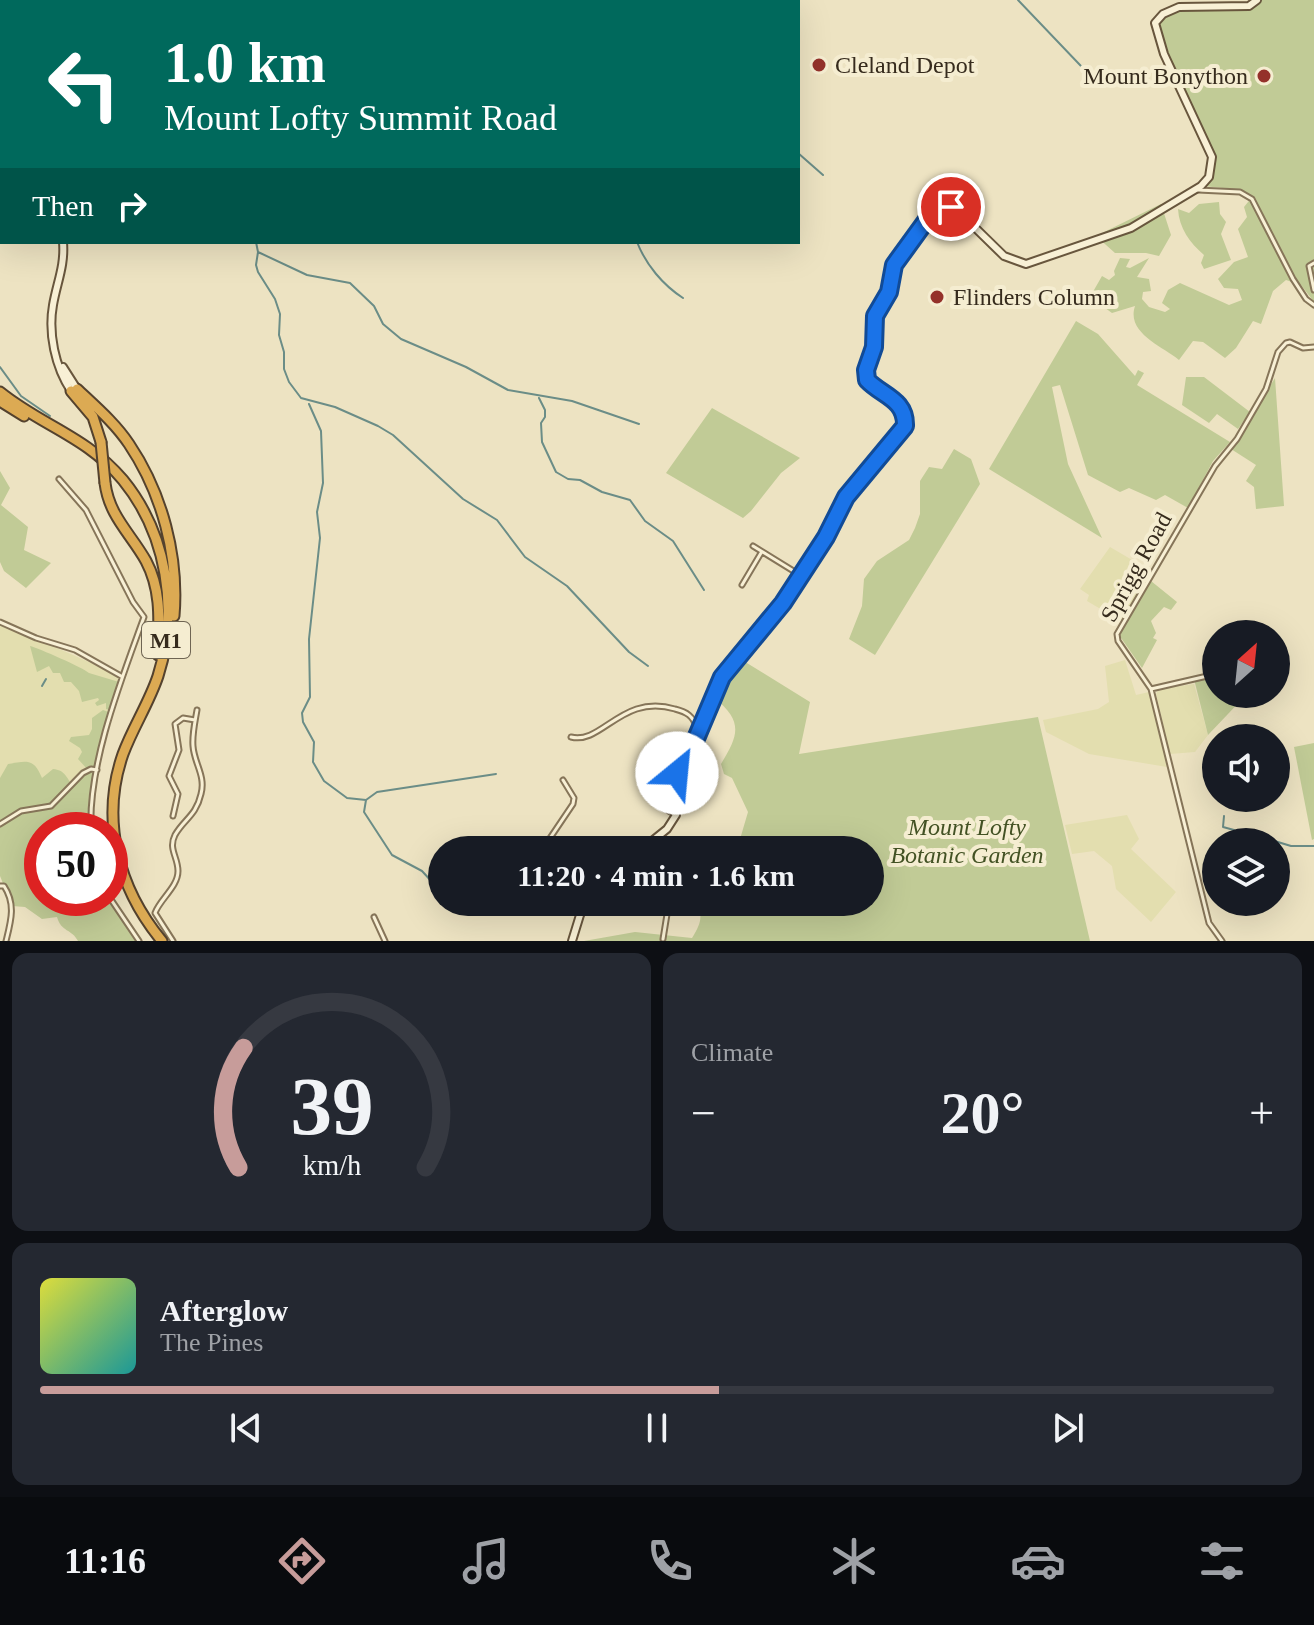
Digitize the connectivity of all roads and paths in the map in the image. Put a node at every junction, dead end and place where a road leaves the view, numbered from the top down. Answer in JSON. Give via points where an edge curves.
{"nodes":[{"id":1,"x":1257,"y":0,"type":"edge"},
{"id":2,"x":1194,"y":190,"type":"junction"},
{"id":3,"x":64,"y":244,"type":"edge"},
{"id":4,"x":1314,"y":263,"type":"edge"},
{"id":5,"x":1314,"y":290,"type":"edge"},
{"id":6,"x":1314,"y":305,"type":"edge"},
{"id":7,"x":1314,"y":347,"type":"edge"},
{"id":8,"x":74,"y":390,"type":"junction"},
{"id":9,"x":0,"y":392,"type":"edge"},
{"id":10,"x":0,"y":401,"type":"edge"},
{"id":11,"x":59,"y":479,"type":"dead end"},
{"id":12,"x":753,"y":546,"type":"dead end"},
{"id":13,"x":761,"y":553,"type":"junction"},
{"id":14,"x":801,"y":576,"type":"junction"},
{"id":15,"x":742,"y":585,"type":"dead end"},
{"id":16,"x":0,"y":622,"type":"edge"},
{"id":17,"x":158,"y":655,"type":"junction"},
{"id":18,"x":121,"y":676,"type":"junction"},
{"id":19,"x":1202,"y":677,"type":"edge"},
{"id":20,"x":1151,"y":689,"type":"junction"},
{"id":21,"x":197,"y":710,"type":"dead end"},
{"id":22,"x":195,"y":720,"type":"junction"},
{"id":23,"x":699,"y":731,"type":"junction"},
{"id":24,"x":571,"y":737,"type":"dead end"},
{"id":25,"x":129,"y":739,"type":"junction"},
{"id":26,"x":98,"y":770,"type":"junction"},
{"id":27,"x":563,"y":780,"type":"dead end"},
{"id":28,"x":663,"y":808,"type":"dead end"},
{"id":29,"x":93,"y":812,"type":"edge"},
{"id":30,"x":108,"y":812,"type":"edge"},
{"id":31,"x":676,"y":815,"type":"junction"},
{"id":32,"x":173,"y":816,"type":"dead end"},
{"id":33,"x":0,"y":824,"type":"edge"},
{"id":34,"x":551,"y":836,"type":"edge"},
{"id":35,"x":658,"y":836,"type":"edge"},
{"id":36,"x":0,"y":886,"type":"edge"},
{"id":37,"x":128,"y":903,"type":"edge"},
{"id":38,"x":122,"y":916,"type":"edge"},
{"id":39,"x":581,"y":916,"type":"edge"},
{"id":40,"x":667,"y":916,"type":"edge"},
{"id":41,"x":374,"y":917,"type":"dead end"},
{"id":42,"x":663,"y":939,"type":"edge"},
{"id":43,"x":6,"y":941,"type":"edge"},
{"id":44,"x":139,"y":941,"type":"edge"},
{"id":45,"x":154,"y":941,"type":"edge"},
{"id":46,"x":162,"y":941,"type":"edge"},
{"id":47,"x":173,"y":941,"type":"edge"},
{"id":48,"x":385,"y":941,"type":"edge"},
{"id":49,"x":572,"y":941,"type":"edge"},
{"id":50,"x":1222,"y":941,"type":"edge"}],
"edges":[{"from":1,"to":2,"type":"main road","via":[[1249,6],[1179,7],[1155,23],[1212,157],[1209,177]]},
{"from":2,"to":6,"type":"street","via":[[1240,192],[1252,199],[1293,279]]},
{"from":2,"to":14,"type":"main road","via":[[1131,228],[1026,264],[1004,256],[957,210],[942,207],[931,214],[891,272],[889,292],[875,316],[874,347],[866,370],[870,384],[898,404],[905,426],[846,497]]},
{"from":3,"to":8,"type":"main road","via":[[54,332]]},
{"from":4,"to":5,"type":"street","via":[[1309,266]]},
{"from":7,"to":20,"type":"street","name":"Sprigg Road","via":[[1290,342],[1282,346],[1266,389],[1117,634]]},
{"from":8,"to":17,"type":"highway","number":"M1","bridge":true,"via":[[99,429],[115,518],[154,581]]},
{"from":8,"to":25,"type":"highway","via":[[108,418],[135,454],[171,546],[175,598],[169,647],[151,701]]},
{"from":9,"to":25,"type":"highway","number":"M1","via":[[71,434],[106,462],[133,495],[155,538],[167,586],[168,629],[154,686]]},
{"from":10,"to":17,"type":"highway","number":"M1","via":[[91,456],[130,500],[150,539],[161,581]]},
{"from":11,"to":18,"type":"street","via":[[86,510],[144,617]]},
{"from":12,"to":13,"type":"street"},
{"from":13,"to":14,"type":"street"},
{"from":13,"to":15,"type":"street"},
{"from":14,"to":23,"type":"main road","via":[[722,677]]},
{"from":16,"to":18,"type":"street","via":[[75,650]]},
{"from":17,"to":30,"type":"highway","number":"M1","via":[[113,765]]},
{"from":18,"to":26,"type":"street"},
{"from":19,"to":20,"type":"street"},
{"from":20,"to":50,"type":"street","name":"Sprigg Road","via":[[1209,923]]},
{"from":21,"to":22,"type":"street"},
{"from":22,"to":32,"type":"street","via":[[183,718],[175,724],[179,750],[169,776],[178,794]]},
{"from":22,"to":47,"type":"street","via":[[193,747],[201,795],[174,837],[177,879],[155,913]]},
{"from":23,"to":24,"type":"street","via":[[689,714],[648,706],[622,714],[585,737]]},
{"from":23,"to":31,"type":"main road","via":[[677,773]]},
{"from":25,"to":46,"type":"highway","number":"M1","via":[[113,796],[115,841],[126,884]]},
{"from":26,"to":29,"type":"street"},
{"from":26,"to":33,"type":"street","via":[[83,773],[51,806],[21,811]]},
{"from":27,"to":34,"type":"street","via":[[573,804]]},
{"from":28,"to":31,"type":"street"},
{"from":31,"to":35,"type":"main road"},
{"from":36,"to":43,"type":"street","via":[[12,906]]},
{"from":37,"to":45,"type":"highway"},
{"from":38,"to":44,"type":"street"},
{"from":39,"to":49,"type":"main road"},
{"from":40,"to":42,"type":"street"},
{"from":41,"to":48,"type":"street"}]}
